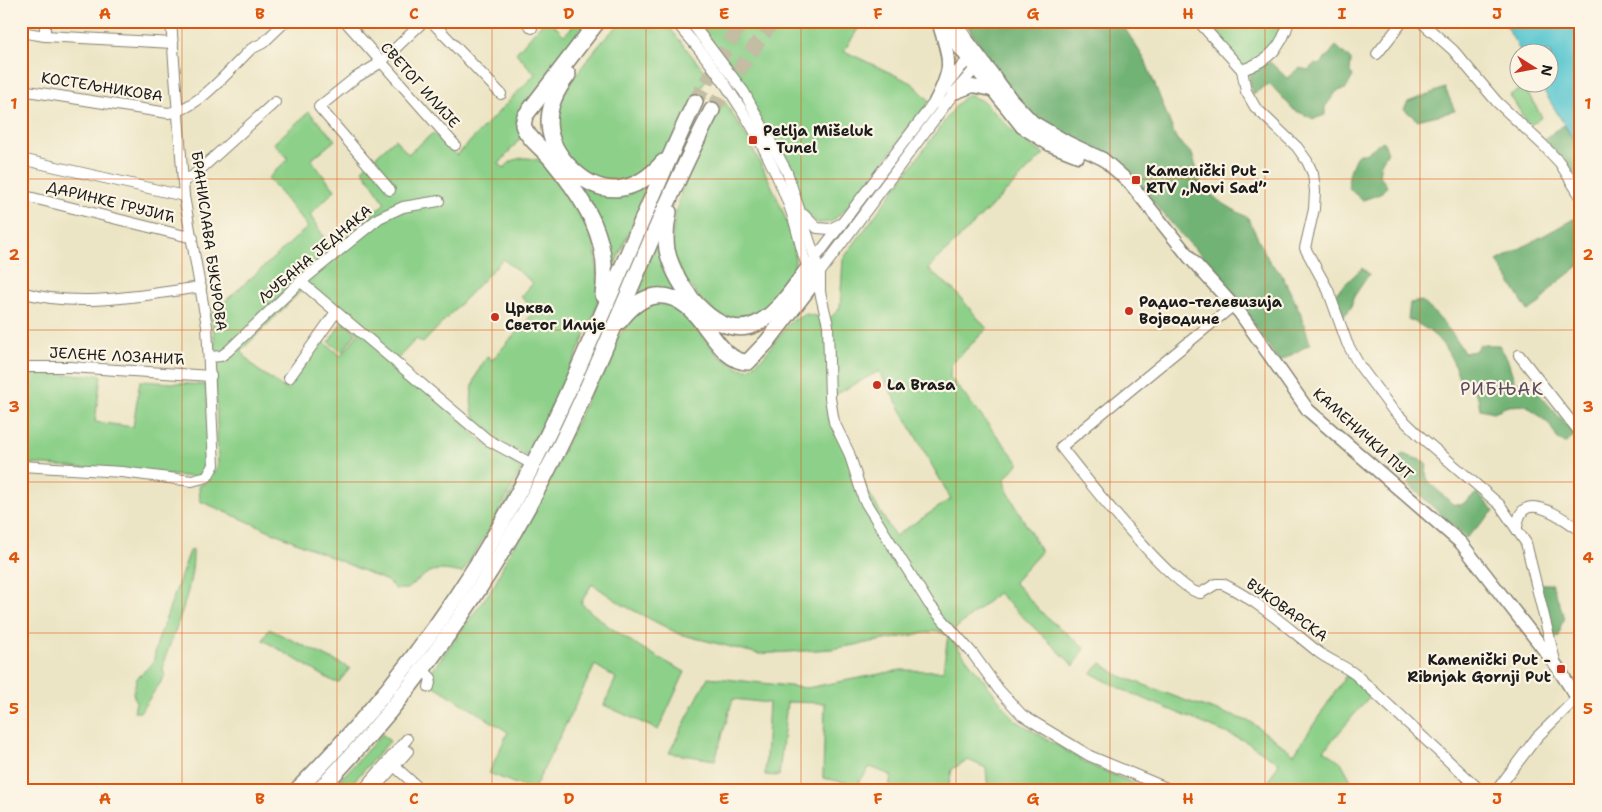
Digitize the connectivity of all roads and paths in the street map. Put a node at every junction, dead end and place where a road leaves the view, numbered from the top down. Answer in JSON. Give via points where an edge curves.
{"nodes":[{"id":1,"x":45,"y":21,"type":"edge"},
{"id":2,"x":172,"y":21,"type":"edge"},
{"id":3,"x":286,"y":21,"type":"edge"},
{"id":4,"x":345,"y":21,"type":"edge"},
{"id":5,"x":424,"y":21,"type":"edge"},
{"id":6,"x":430,"y":21,"type":"edge"},
{"id":7,"x":598,"y":21,"type":"edge"},
{"id":8,"x":611,"y":21,"type":"edge"},
{"id":9,"x":675,"y":21,"type":"edge"},
{"id":10,"x":690,"y":21,"type":"edge"},
{"id":11,"x":938,"y":21,"type":"edge"},
{"id":12,"x":953,"y":21,"type":"edge"},
{"id":13,"x":1198,"y":21,"type":"edge"},
{"id":14,"x":1289,"y":21,"type":"edge"},
{"id":15,"x":1403,"y":21,"type":"edge"},
{"id":16,"x":1420,"y":21,"type":"edge"},
{"id":17,"x":21,"y":32,"type":"edge"},
{"id":18,"x":45,"y":36,"type":"junction"},
{"id":19,"x":173,"y":43,"type":"junction"},
{"id":20,"x":1377,"y":54,"type":"dead end"},
{"id":21,"x":975,"y":60,"type":"junction"},
{"id":22,"x":380,"y":63,"type":"junction"},
{"id":23,"x":1242,"y":70,"type":"junction"},
{"id":24,"x":21,"y":90,"type":"edge"},
{"id":25,"x":991,"y":90,"type":"junction"},
{"id":26,"x":954,"y":93,"type":"junction"},
{"id":27,"x":501,"y":94,"type":"dead end"},
{"id":28,"x":275,"y":102,"type":"dead end"},
{"id":29,"x":695,"y":102,"type":"tunnel mouth"},
{"id":30,"x":936,"y":102,"type":"junction"},
{"id":31,"x":712,"y":110,"type":"tunnel mouth"},
{"id":32,"x":178,"y":112,"type":"junction"},
{"id":33,"x":676,"y":142,"type":"junction"},
{"id":34,"x":455,"y":145,"type":"dead end"},
{"id":35,"x":21,"y":159,"type":"edge"},
{"id":36,"x":183,"y":181,"type":"junction"},
{"id":37,"x":677,"y":182,"type":"junction"},
{"id":38,"x":1129,"y":182,"type":"junction"},
{"id":39,"x":390,"y":190,"type":"dead end"},
{"id":40,"x":21,"y":195,"type":"edge"},
{"id":41,"x":184,"y":196,"type":"junction"},
{"id":42,"x":1581,"y":196,"type":"edge"},
{"id":43,"x":439,"y":201,"type":"dead end"},
{"id":44,"x":799,"y":205,"type":"junction"},
{"id":45,"x":847,"y":219,"type":"junction"},
{"id":46,"x":193,"y":238,"type":"junction"},
{"id":47,"x":815,"y":275,"type":"junction"},
{"id":48,"x":301,"y":282,"type":"junction"},
{"id":49,"x":201,"y":287,"type":"junction"},
{"id":50,"x":21,"y":292,"type":"edge"},
{"id":51,"x":1234,"y":305,"type":"junction"},
{"id":52,"x":336,"y":312,"type":"junction"},
{"id":53,"x":596,"y":328,"type":"junction"},
{"id":54,"x":602,"y":350,"type":"junction"},
{"id":55,"x":1519,"y":355,"type":"dead end"},
{"id":56,"x":210,"y":357,"type":"junction"},
{"id":57,"x":21,"y":367,"type":"edge"},
{"id":58,"x":211,"y":376,"type":"junction"},
{"id":59,"x":289,"y":378,"type":"dead end"},
{"id":60,"x":1581,"y":434,"type":"edge"},
{"id":61,"x":21,"y":466,"type":"edge"},
{"id":62,"x":530,"y":469,"type":"junction"},
{"id":63,"x":1517,"y":527,"type":"junction"},
{"id":64,"x":1581,"y":531,"type":"edge"},
{"id":65,"x":1556,"y":665,"type":"junction"},
{"id":66,"x":422,"y":669,"type":"junction"},
{"id":67,"x":429,"y":687,"type":"dead end"},
{"id":68,"x":1579,"y":701,"type":"edge"},
{"id":69,"x":407,"y":739,"type":"dead end"},
{"id":70,"x":408,"y":751,"type":"dead end"},
{"id":71,"x":392,"y":764,"type":"junction"},
{"id":72,"x":296,"y":791,"type":"edge"},
{"id":73,"x":318,"y":791,"type":"edge"},
{"id":74,"x":362,"y":791,"type":"edge"},
{"id":75,"x":372,"y":791,"type":"edge"},
{"id":76,"x":422,"y":791,"type":"edge"},
{"id":77,"x":1174,"y":791,"type":"edge"},
{"id":78,"x":1482,"y":791,"type":"edge"},
{"id":79,"x":1496,"y":791,"type":"edge"}],
"edges":[{"from":1,"to":18,"type":"street"},
{"from":2,"to":19,"type":"street","name":"БРАНИСЛАВА БУКУРОВА"},
{"from":3,"to":32,"type":"street","via":[[263,43],[251,49],[195,103]]},
{"from":4,"to":22,"type":"street","name":"СВЕТОГ ИЛИЈЕ"},
{"from":5,"to":22,"type":"street"},
{"from":6,"to":27,"type":"street"},
{"from":7,"to":53,"type":"highway","via":[[525,116],[523,125],[579,196],[598,231],[605,255],[606,276]]},
{"from":8,"to":33,"type":"highway","via":[[558,88],[548,125],[556,152],[590,184],[611,189],[645,180],[662,164]]},
{"from":9,"to":47,"type":"street","via":[[706,57],[757,137],[790,208]]},
{"from":10,"to":44,"type":"street","via":[[730,71],[759,117],[787,172]]},
{"from":11,"to":21,"type":"main road","name":"КАМЕНИЧКИ ПУТ"},
{"from":11,"to":30,"type":"main road","via":[[950,64]]},
{"from":12,"to":21,"type":"main road","name":"КАМЕНИЧКИ ПУТ"},
{"from":13,"to":23,"type":"street"},
{"from":14,"to":23,"type":"street","via":[[1276,51]]},
{"from":15,"to":20,"type":"street"},
{"from":16,"to":42,"type":"street","via":[[1453,50],[1497,102],[1560,163]]},
{"from":17,"to":18,"type":"street"},
{"from":18,"to":19,"type":"street"},
{"from":19,"to":32,"type":"street","name":"БРАНИСЛАВА БУКУРОВА"},
{"from":21,"to":25,"type":"main road","name":"КАМЕНИЧКИ ПУТ"},
{"from":21,"to":26,"type":"street"},
{"from":21,"to":30,"type":"street"},
{"from":21,"to":38,"type":"main road","name":"КАМЕНИЧКИ ПУТ","via":[[1033,122],[1103,159]]},
{"from":22,"to":34,"type":"street","name":"СВЕТОГ ИЛИЈЕ"},
{"from":22,"to":39,"type":"street","via":[[355,78],[320,107]]},
{"from":23,"to":63,"type":"street","via":[[1246,91],[1256,107],[1297,147],[1313,174],[1314,209],[1305,248],[1328,290],[1347,343],[1359,365],[1392,409],[1500,505]]},
{"from":24,"to":32,"type":"street","name":"КОСТЕЉНИКОВА"},
{"from":25,"to":26,"type":"main road","via":[[972,86]]},
{"from":25,"to":38,"type":"main road","name":"КАМЕНИЧКИ ПУТ","via":[[1022,127],[1035,137],[1094,162]]},
{"from":26,"to":47,"type":"street"},
{"from":28,"to":36,"type":"street","via":[[193,176]]},
{"from":29,"to":33,"type":"highway"},
{"from":30,"to":45,"type":"street"},
{"from":31,"to":37,"type":"highway"},
{"from":32,"to":36,"type":"street","name":"БРАНИСЛАВА БУКУРОВА"},
{"from":33,"to":53,"type":"highway"},
{"from":35,"to":41,"type":"street"},
{"from":36,"to":41,"type":"street","name":"БРАНИСЛАВА БУКУРОВА"},
{"from":37,"to":47,"type":"highway","via":[[665,236],[672,267],[696,302],[718,323],[740,328],[755,325],[772,315]]},
{"from":37,"to":54,"type":"highway"},
{"from":38,"to":51,"type":"main road","name":"КАМЕНИЧКИ ПУТ","via":[[1190,258]]},
{"from":40,"to":46,"type":"street","name":"ДАРИНКЕ ГРУЈИЋ"},
{"from":41,"to":46,"type":"street","name":"БРАНИСЛАВА БУКУРОВА"},
{"from":43,"to":48,"type":"street","name":"ЉУБАНА ЈЕДНАКА","via":[[394,210],[379,218]]},
{"from":44,"to":45,"type":"street","via":[[808,221],[817,228],[830,229]]},
{"from":44,"to":47,"type":"street"},
{"from":45,"to":47,"type":"street"},
{"from":46,"to":49,"type":"street","name":"БРАНИСЛАВА БУКУРОВА"},
{"from":47,"to":54,"type":"highway","via":[[768,342],[748,362],[733,358],[685,304],[667,296],[648,298],[631,308]]},
{"from":47,"to":77,"type":"street","via":[[828,325],[830,398],[834,422],[849,453],[864,500],[929,604],[1022,715],[1090,756]]},
{"from":48,"to":52,"type":"street"},
{"from":48,"to":56,"type":"street","name":"ЉУБАНА ЈЕДНАКА","via":[[228,352]]},
{"from":49,"to":50,"type":"street","via":[[85,300]]},
{"from":49,"to":56,"type":"street","name":"БРАНИСЛАВА БУКУРОВА"},
{"from":51,"to":65,"type":"main road","name":"КАМЕНИЧКИ ПУТ","via":[[1308,410],[1461,543]]},
{"from":51,"to":78,"type":"street","name":"ВУКОВАРСКА","via":[[1062,448],[1129,531],[1195,592],[1201,593],[1216,584],[1223,584],[1271,614],[1317,651],[1356,675]]},
{"from":52,"to":59,"type":"street"},
{"from":52,"to":62,"type":"street","via":[[488,440]]},
{"from":53,"to":62,"type":"highway"},
{"from":54,"to":66,"type":"highway","via":[[542,481],[486,580]]},
{"from":55,"to":60,"type":"street"},
{"from":56,"to":58,"type":"street","name":"БРАНИСЛАВА БУКУРОВА"},
{"from":57,"to":58,"type":"street","name":"ЈЕЛЕНЕ ЛОЗАНИЋ"},
{"from":58,"to":61,"type":"street","name":"БРАНИСЛАВА БУКУРОВА","via":[[214,465],[203,480]]},
{"from":62,"to":72,"type":"highway","via":[[471,573],[420,646],[360,721]]},
{"from":63,"to":64,"type":"street","via":[[1520,514],[1534,507],[1546,510]]},
{"from":63,"to":65,"type":"street","via":[[1528,550]]},
{"from":65,"to":68,"type":"main road","name":"КАМЕНИЧКИ ПУТ"},
{"from":66,"to":67,"type":"street","via":[[431,678]]},
{"from":66,"to":73,"type":"highway"},
{"from":68,"to":79,"type":"street","via":[[1536,737]]},
{"from":69,"to":71,"type":"street"},
{"from":70,"to":71,"type":"street"},
{"from":71,"to":74,"type":"street"},
{"from":71,"to":75,"type":"street"},
{"from":71,"to":76,"type":"street"}]}
